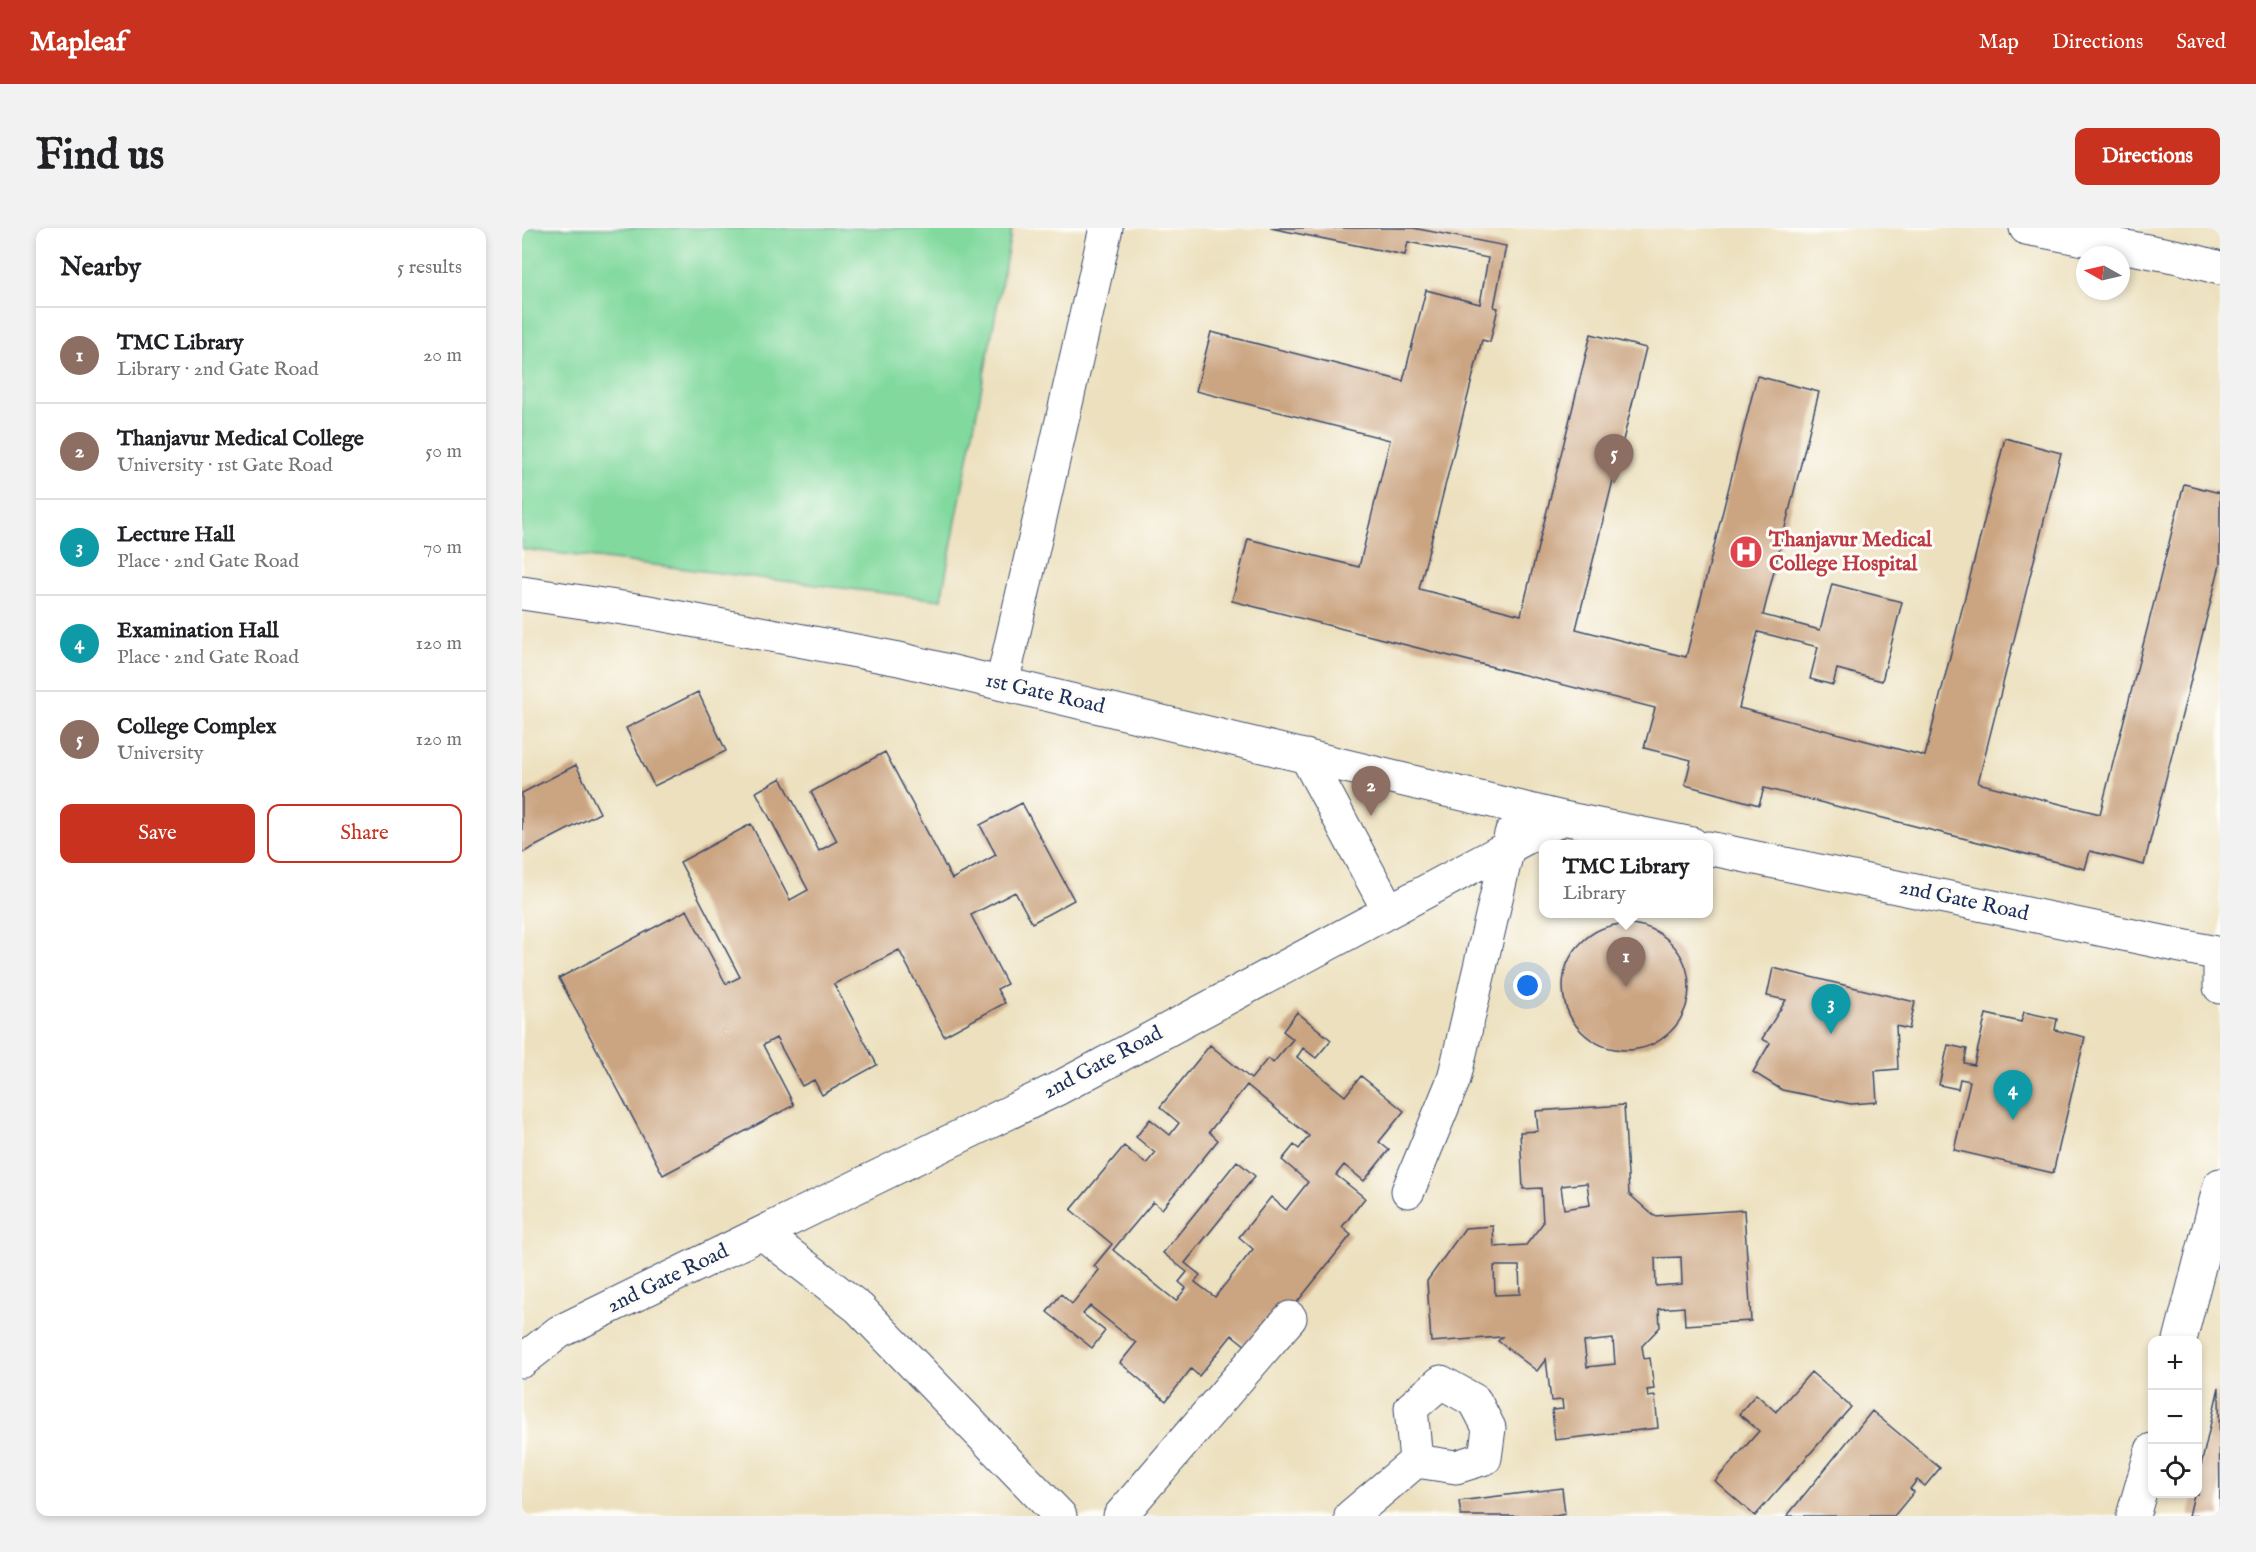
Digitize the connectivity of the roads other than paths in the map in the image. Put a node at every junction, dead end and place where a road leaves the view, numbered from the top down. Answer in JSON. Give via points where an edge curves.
{"nodes":[{"id":1,"x":1106,"y":228,"type":"edge"},
{"id":2,"x":2026,"y":228,"type":"edge"},
{"id":3,"x":2220,"y":268,"type":"edge"},
{"id":4,"x":522,"y":593,"type":"edge"},
{"id":5,"x":1002,"y":684,"type":"junction"},
{"id":6,"x":1306,"y":756,"type":"junction"},
{"id":7,"x":1518,"y":807,"type":"junction"},
{"id":8,"x":1563,"y":818,"type":"junction"},
{"id":9,"x":1672,"y":840,"type":"edge"},
{"id":10,"x":1507,"y":847,"type":"junction"},
{"id":11,"x":1713,"y":849,"type":"edge"},
{"id":12,"x":1389,"y":910,"type":"junction"},
{"id":13,"x":2220,"y":954,"type":"edge"},
{"id":14,"x":2220,"y":966,"type":"edge"},
{"id":15,"x":2220,"y":987,"type":"edge"},
{"id":16,"x":2220,"y":1185,"type":"edge"},
{"id":17,"x":1408,"y":1191,"type":"dead end"},
{"id":18,"x":762,"y":1233,"type":"junction"},
{"id":19,"x":1290,"y":1318,"type":"dead end"},
{"id":20,"x":2181,"y":1336,"type":"edge"},
{"id":21,"x":522,"y":1361,"type":"edge"},
{"id":22,"x":1416,"y":1461,"type":"dead end"},
{"id":23,"x":2148,"y":1464,"type":"edge"},
{"id":24,"x":1060,"y":1516,"type":"edge"},
{"id":25,"x":1120,"y":1516,"type":"edge"},
{"id":26,"x":1351,"y":1516,"type":"edge"},
{"id":27,"x":2133,"y":1516,"type":"edge"}],
"edges":[{"from":1,"to":5,"type":"street"},
{"from":2,"to":3,"type":"street"},
{"from":4,"to":5,"type":"street","name":"1st Gate Road","via":[[643,611],[899,659]]},
{"from":5,"to":6,"type":"street","name":"1st Gate Road"},
{"from":6,"to":7,"type":"street","name":"1st Gate Road"},
{"from":6,"to":12,"type":"street"},
{"from":7,"to":8,"type":"street","name":"1st Gate Road"},
{"from":7,"to":10,"type":"street"},
{"from":8,"to":9,"type":"street"},
{"from":8,"to":10,"type":"street","name":"2nd Gate Road"},
{"from":10,"to":12,"type":"street","name":"2nd Gate Road"},
{"from":10,"to":17,"type":"street","via":[[1454,1079]]},
{"from":11,"to":13,"type":"street","name":"2nd Gate Road"},
{"from":12,"to":18,"type":"street","name":"2nd Gate Road","via":[[1057,1089]]},
{"from":14,"to":15,"type":"street"},
{"from":16,"to":20,"type":"street"},
{"from":18,"to":21,"type":"street","name":"2nd Gate Road","via":[[559,1332]]},
{"from":18,"to":24,"type":"street","via":[[859,1308]]},
{"from":19,"to":25,"type":"street"},
{"from":22,"to":26,"type":"street"},
{"from":23,"to":27,"type":"street"}]}
